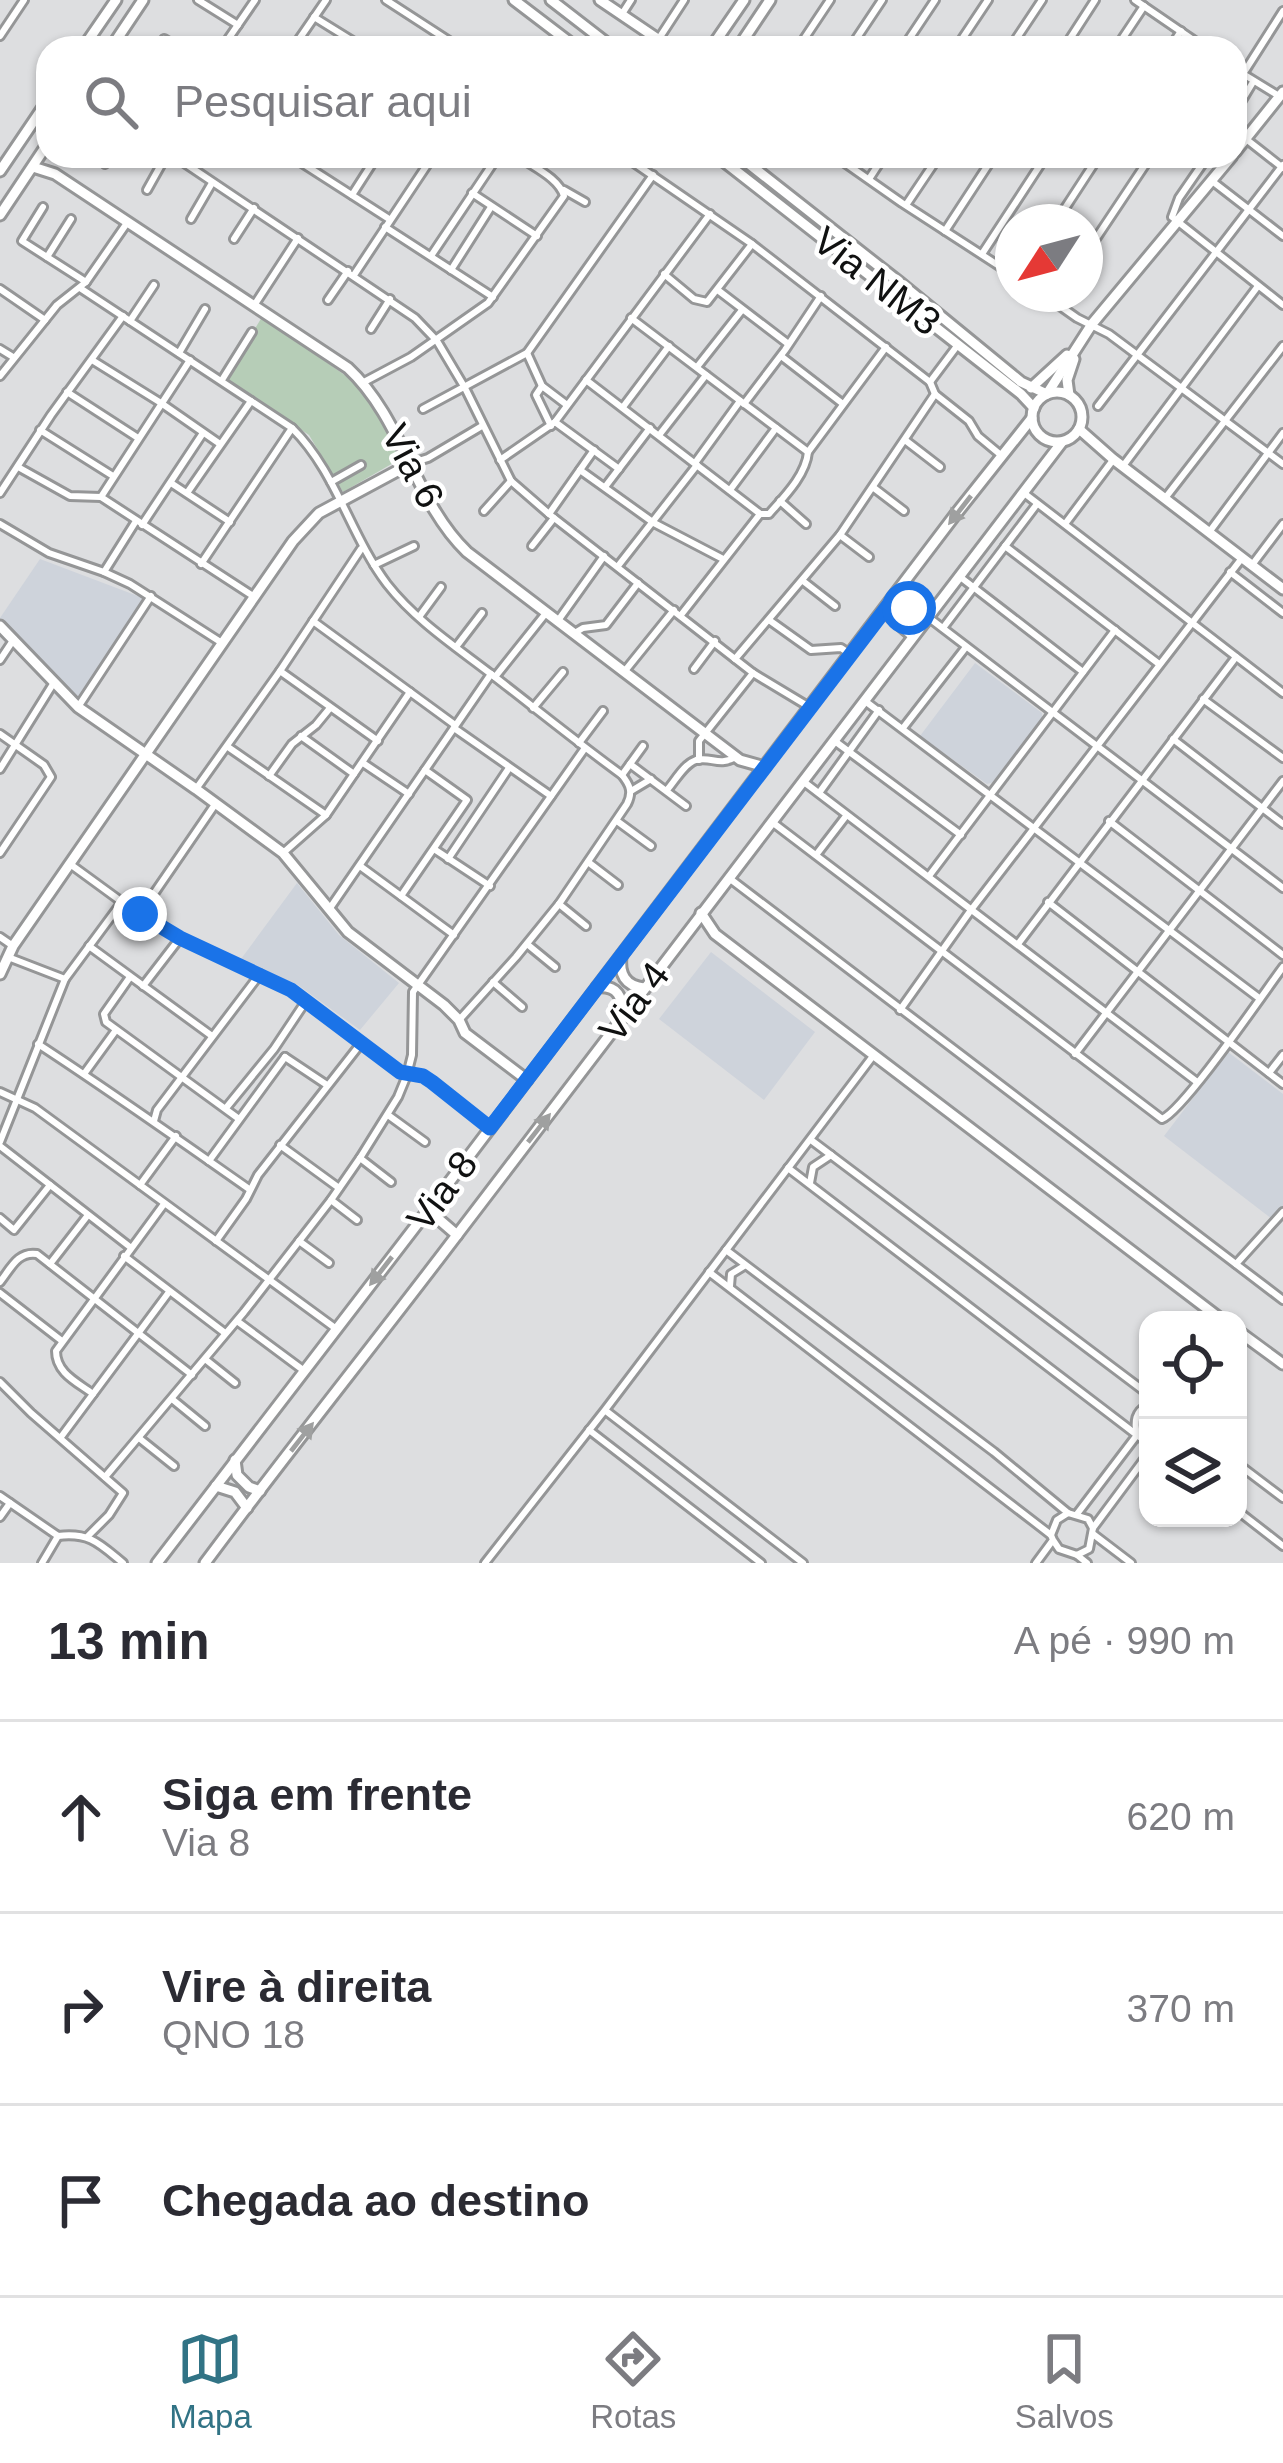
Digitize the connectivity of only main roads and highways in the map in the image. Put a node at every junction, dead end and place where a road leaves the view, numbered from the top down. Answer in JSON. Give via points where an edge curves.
{"nodes":[{"id":1,"x":116,"y":0,"type":"edge"},
{"id":2,"x":143,"y":0,"type":"edge"},
{"id":3,"x":514,"y":0,"type":"edge"},
{"id":4,"x":551,"y":0,"type":"edge"},
{"id":5,"x":600,"y":0,"type":"edge"},
{"id":6,"x":744,"y":0,"type":"edge"},
{"id":7,"x":770,"y":0,"type":"edge"},
{"id":8,"x":91,"y":36,"type":"edge"},
{"id":9,"x":119,"y":36,"type":"edge"},
{"id":10,"x":562,"y":36,"type":"edge"},
{"id":11,"x":598,"y":36,"type":"edge"},
{"id":12,"x":652,"y":36,"type":"edge"},
{"id":13,"x":719,"y":36,"type":"edge"},
{"id":14,"x":746,"y":36,"type":"edge"},
{"id":15,"x":1282,"y":96,"type":"edge"},
{"id":16,"x":36,"y":118,"type":"edge"},
{"id":17,"x":1247,"y":138,"type":"edge"},
{"id":18,"x":0,"y":143,"type":"edge"},
{"id":19,"x":13,"y":152,"type":"junction"},
{"id":20,"x":36,"y":161,"type":"edge"},
{"id":21,"x":33,"y":166,"type":"junction"},
{"id":22,"x":36,"y":167,"type":"edge"},
{"id":23,"x":38,"y":168,"type":"edge"},
{"id":24,"x":50,"y":168,"type":"edge"},
{"id":25,"x":732,"y":168,"type":"edge"},
{"id":26,"x":754,"y":168,"type":"edge"},
{"id":27,"x":1223,"y":168,"type":"edge"},
{"id":28,"x":0,"y":171,"type":"edge"},
{"id":29,"x":55,"y":174,"type":"junction"},
{"id":30,"x":0,"y":215,"type":"edge"},
{"id":31,"x":1080,"y":343,"type":"junction"},
{"id":32,"x":1031,"y":388,"type":"junction"},
{"id":33,"x":1047,"y":394,"type":"junction"},
{"id":34,"x":1070,"y":396,"type":"junction"},
{"id":35,"x":1033,"y":413,"type":"junction"},
{"id":36,"x":1072,"y":436,"type":"junction"},
{"id":37,"x":412,"y":463,"type":"junction"},
{"id":38,"x":1282,"y":588,"type":"edge"},
{"id":39,"x":897,"y":594,"type":"junction"},
{"id":40,"x":884,"y":611,"type":"junction"},
{"id":41,"x":928,"y":617,"type":"junction"},
{"id":42,"x":0,"y":626,"type":"edge"},
{"id":43,"x":913,"y":636,"type":"junction"},
{"id":44,"x":145,"y":754,"type":"junction"},
{"id":45,"x":738,"y":759,"type":"junction"},
{"id":46,"x":765,"y":767,"type":"junction"},
{"id":47,"x":753,"y":783,"type":"junction"},
{"id":48,"x":701,"y":913,"type":"junction"},
{"id":49,"x":691,"y":928,"type":"junction"},
{"id":50,"x":715,"y":934,"type":"junction"},
{"id":51,"x":621,"y":956,"type":"junction"},
{"id":52,"x":0,"y":974,"type":"edge"},
{"id":53,"x":597,"y":987,"type":"junction"},
{"id":54,"x":644,"y":988,"type":"junction"},
{"id":55,"x":622,"y":1016,"type":"junction"},
{"id":56,"x":527,"y":1080,"type":"junction"},
{"id":57,"x":428,"y":1210,"type":"junction"},
{"id":58,"x":458,"y":1235,"type":"junction"},
{"id":59,"x":1209,"y":1311,"type":"edge"},
{"id":60,"x":1247,"y":1339,"type":"edge"},
{"id":61,"x":1283,"y":1364,"type":"edge"},
{"id":62,"x":235,"y":1460,"type":"junction"},
{"id":63,"x":215,"y":1486,"type":"junction"},
{"id":64,"x":260,"y":1491,"type":"junction"},
{"id":65,"x":247,"y":1508,"type":"junction"},
{"id":66,"x":157,"y":1563,"type":"edge"},
{"id":67,"x":205,"y":1563,"type":"edge"}],
"edges":[{"from":1,"to":8,"type":"main road"},
{"from":2,"to":9,"type":"main road"},
{"from":3,"to":10,"type":"main road"},
{"from":4,"to":11,"type":"main road"},
{"from":5,"to":12,"type":"main road"},
{"from":6,"to":13,"type":"main road"},
{"from":7,"to":14,"type":"main road"},
{"from":15,"to":17,"type":"main road"},
{"from":16,"to":19,"type":"main road"},
{"from":18,"to":19,"type":"main road"},
{"from":19,"to":28,"type":"main road"},
{"from":20,"to":21,"type":"main road"},
{"from":21,"to":22,"type":"main road","name":"Via 6"},
{"from":21,"to":30,"type":"main road"},
{"from":23,"to":29,"type":"main road","name":"Via 6"},
{"from":24,"to":29,"type":"main road","name":"Via 6"},
{"from":25,"to":35,"type":"main road","name":"Via NM3","via":[[1021,394]]},
{"from":26,"to":32,"type":"main road","name":"Via NM3"},
{"from":27,"to":31,"type":"main road"},
{"from":29,"to":37,"type":"main road","name":"Via 6","via":[[332,355],[364,382]]},
{"from":31,"to":32,"type":"main road"},
{"from":31,"to":33,"type":"main road"},
{"from":31,"to":34,"type":"main road"},
{"from":32,"to":33,"type":"main road","name":"Via NM3"},
{"from":33,"to":34,"type":"main road"},
{"from":33,"to":35,"type":"main road"},
{"from":34,"to":36,"type":"main road","via":[[1082,414]]},
{"from":35,"to":36,"type":"main road","via":[[1042,437]]},
{"from":35,"to":39,"type":"main road","name":"Via 8","one_way":true},
{"from":36,"to":38,"type":"main road","via":[[1114,458]]},
{"from":36,"to":41,"type":"main road","name":"Via 4"},
{"from":37,"to":44,"type":"main road","via":[[306,526]]},
{"from":37,"to":45,"type":"main road","name":"Via 6","via":[[455,540],[477,561]]},
{"from":39,"to":40,"type":"main road","name":"Via 8"},
{"from":39,"to":41,"type":"main road"},
{"from":40,"to":43,"type":"main road"},
{"from":40,"to":46,"type":"main road","name":"Via 8"},
{"from":41,"to":43,"type":"main road","name":"Via 4"},
{"from":42,"to":44,"type":"main road","via":[[78,707]]},
{"from":43,"to":48,"type":"main road","name":"Via 4"},
{"from":44,"to":52,"type":"main road"},
{"from":44,"to":56,"type":"main road","via":[[283,854],[358,941]]},
{"from":45,"to":46,"type":"main road","name":"Via 6"},
{"from":45,"to":47,"type":"main road"},
{"from":46,"to":47,"type":"main road","name":"Via 8"},
{"from":47,"to":51,"type":"main road","name":"Via 8"},
{"from":48,"to":49,"type":"main road","name":"Via 4"},
{"from":48,"to":50,"type":"main road"},
{"from":49,"to":50,"type":"main road"},
{"from":49,"to":54,"type":"main road","name":"Via 4"},
{"from":50,"to":59,"type":"main road"},
{"from":51,"to":53,"type":"main road","name":"Via 8"},
{"from":51,"to":54,"type":"main road","via":[[624,979]]},
{"from":53,"to":55,"type":"main road","via":[[616,991]]},
{"from":53,"to":56,"type":"main road","name":"Via 8"},
{"from":54,"to":55,"type":"main road","name":"Via 4"},
{"from":58,"to":55,"type":"main road","name":"Via 4","one_way":true},
{"from":56,"to":57,"type":"main road","name":"Via 8"},
{"from":57,"to":58,"type":"main road"},
{"from":57,"to":62,"type":"main road","name":"Via 8","one_way":true},
{"from":64,"to":58,"type":"main road","name":"Via 4","one_way":true},
{"from":60,"to":61,"type":"main road"},
{"from":62,"to":63,"type":"main road","name":"Via 8"},
{"from":62,"to":64,"type":"main road","via":[[237,1475]]},
{"from":63,"to":65,"type":"main road","via":[[235,1492]]},
{"from":63,"to":66,"type":"main road","name":"Via 8"},
{"from":64,"to":65,"type":"main road","name":"Via 4"},
{"from":65,"to":67,"type":"main road","name":"Via 4"}]}
